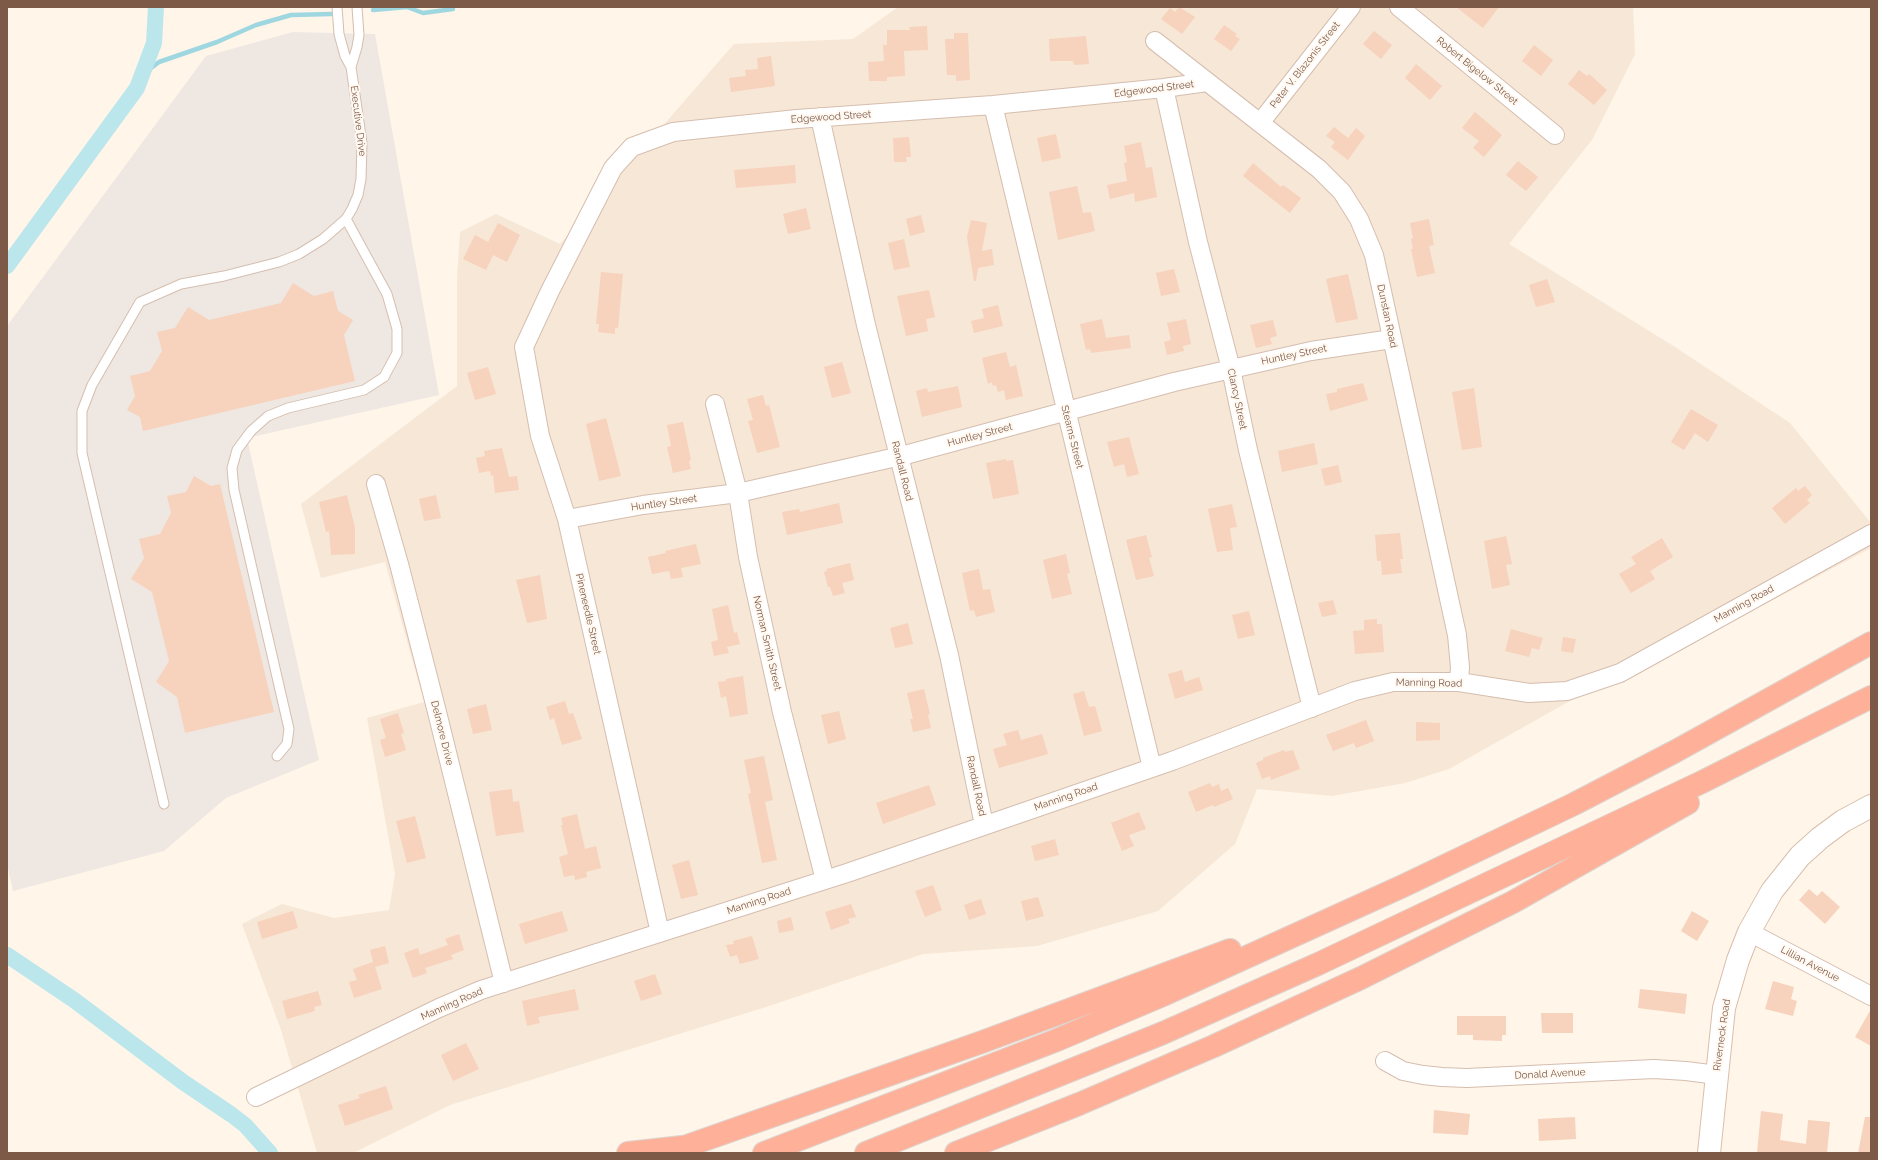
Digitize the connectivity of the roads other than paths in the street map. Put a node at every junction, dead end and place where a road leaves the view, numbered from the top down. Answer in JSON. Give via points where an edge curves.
{"nodes":[{"id":1,"x":337,"y":7,"type":"edge"},
{"id":2,"x":357,"y":7,"type":"edge"},
{"id":3,"x":1351,"y":7,"type":"edge"},
{"id":4,"x":1399,"y":7,"type":"edge"},
{"id":5,"x":1155,"y":42,"type":"dead end"},
{"id":6,"x":351,"y":68,"type":"junction"},
{"id":7,"x":1207,"y":82,"type":"junction"},
{"id":8,"x":1164,"y":88,"type":"junction"},
{"id":9,"x":993,"y":105,"type":"junction"},
{"id":10,"x":820,"y":117,"type":"junction"},
{"id":11,"x":1260,"y":123,"type":"junction"},
{"id":12,"x":1555,"y":135,"type":"dead end"},
{"id":13,"x":346,"y":219,"type":"junction"},
{"id":14,"x":546,"y":299,"type":"joint"},
{"id":15,"x":1392,"y":339,"type":"junction"},
{"id":16,"x":1231,"y":369,"type":"junction"},
{"id":17,"x":715,"y":404,"type":"dead end"},
{"id":18,"x":1066,"y":412,"type":"junction"},
{"id":19,"x":898,"y":456,"type":"junction"},
{"id":20,"x":376,"y":484,"type":"dead end"},
{"id":21,"x":738,"y":493,"type":"junction"},
{"id":22,"x":567,"y":519,"type":"junction"},
{"id":23,"x":1871,"y":534,"type":"edge"},
{"id":24,"x":1871,"y":643,"type":"edge"},
{"id":25,"x":1459,"y":682,"type":"junction"},
{"id":26,"x":1871,"y":698,"type":"edge"},
{"id":27,"x":1312,"y":708,"type":"junction"},
{"id":28,"x":277,"y":756,"type":"dead end"},
{"id":29,"x":1152,"y":768,"type":"junction"},
{"id":30,"x":164,"y":804,"type":"dead end"},
{"id":31,"x":1871,"y":806,"type":"edge"},
{"id":32,"x":984,"y":825,"type":"junction"},
{"id":33,"x":824,"y":880,"type":"junction"},
{"id":34,"x":1403,"y":886,"type":"junction"},
{"id":35,"x":1749,"y":932,"type":"junction"},
{"id":36,"x":660,"y":933,"type":"junction"},
{"id":37,"x":504,"y":983,"type":"junction"},
{"id":38,"x":1871,"y":996,"type":"edge"},
{"id":39,"x":1385,"y":1061,"type":"dead end"},
{"id":40,"x":1717,"y":1076,"type":"junction"},
{"id":41,"x":256,"y":1097,"type":"dead end"},
{"id":42,"x":687,"y":1146,"type":"junction"},
{"id":43,"x":628,"y":1153,"type":"edge"},
{"id":44,"x":667,"y":1153,"type":"edge"},
{"id":45,"x":764,"y":1153,"type":"edge"},
{"id":46,"x":866,"y":1153,"type":"edge"},
{"id":47,"x":956,"y":1153,"type":"edge"},
{"id":48,"x":1709,"y":1153,"type":"edge"}],
"edges":[{"from":1,"to":6,"type":"lane","name":"Executive Drive","via":[[341,44]]},
{"from":2,"to":6,"type":"lane","name":"Executive Drive","via":[[359,36]]},
{"from":3,"to":11,"type":"street","name":"Peter V. Blazonis Street"},
{"from":4,"to":12,"type":"street","name":"Robert Bigelow Street"},
{"from":5,"to":7,"type":"street","name":"Dunstan Road"},
{"from":6,"to":13,"type":"lane","name":"Executive Drive","via":[[363,161],[358,195]]},
{"from":7,"to":8,"type":"street","name":"Edgewood Street"},
{"from":7,"to":11,"type":"street","name":"Dunstan Road"},
{"from":8,"to":9,"type":"street","name":"Edgewood Street"},
{"from":8,"to":16,"type":"street","name":"Clancy Street","via":[[1198,242]]},
{"from":9,"to":10,"type":"street","name":"Edgewood Street"},
{"from":9,"to":18,"type":"street","name":"Stearns Street"},
{"from":10,"to":14,"type":"street","name":"Edgewood Street","via":[[673,132],[632,147],[613,168]]},
{"from":10,"to":19,"type":"street","name":"Randall Road"},
{"from":11,"to":15,"type":"street","name":"Dunstan Road","via":[[1325,174],[1351,206],[1374,255]]},
{"from":13,"to":28,"type":"lane","via":[[387,294],[397,329],[397,353],[384,377],[364,390],[288,408],[268,416],[251,431],[237,450],[232,468],[234,490],[289,729],[288,744]]},
{"from":13,"to":30,"type":"lane","via":[[323,239],[299,254],[279,262],[224,276],[181,284],[140,302],[92,385],[82,411],[82,453]]},
{"from":14,"to":22,"type":"street","name":"Pineneedle Street","via":[[524,347],[540,436]]},
{"from":15,"to":16,"type":"street","name":"Huntley Street","via":[[1317,350]]},
{"from":15,"to":25,"type":"street","name":"Dunstan Road","via":[[1457,635]]},
{"from":16,"to":18,"type":"street","name":"Huntley Street"},
{"from":16,"to":27,"type":"street","name":"Clancy Street","via":[[1248,450]]},
{"from":17,"to":21,"type":"street","name":"Norman Smith Street"},
{"from":18,"to":19,"type":"street","name":"Huntley Street"},
{"from":18,"to":29,"type":"street","name":"Stearns Street"},
{"from":19,"to":21,"type":"street","name":"Huntley Street"},
{"from":19,"to":32,"type":"street","name":"Randall Road","via":[[949,655]]},
{"from":20,"to":37,"type":"street","name":"Delmore Drive","via":[[437,712]]},
{"from":21,"to":22,"type":"street","name":"Huntley Street","via":[[643,505]]},
{"from":21,"to":33,"type":"street","name":"Norman Smith Street","via":[[748,557],[780,704]]},
{"from":22,"to":36,"type":"street","name":"Pineneedle Street"},
{"from":23,"to":25,"type":"street","name":"Manning Road","via":[[1620,672],[1567,691],[1529,693]]},
{"from":24,"to":34,"type":"highway","via":[[1574,804]]},
{"from":25,"to":27,"type":"street","name":"Manning Road","via":[[1393,682],[1355,691]]},
{"from":26,"to":46,"type":"highway","via":[[1318,964],[1162,1033]]},
{"from":26,"to":47,"type":"highway","via":[[1513,902],[1461,929],[1214,1046]]},
{"from":27,"to":29,"type":"street","name":"Manning Road"},
{"from":29,"to":32,"type":"street","name":"Manning Road"},
{"from":31,"to":35,"type":"main road","name":"Riverneck Road","via":[[1843,821],[1800,856],[1772,891]]},
{"from":32,"to":33,"type":"street","name":"Manning Road"},
{"from":33,"to":36,"type":"street","name":"Manning Road"},
{"from":34,"to":42,"type":"highway","via":[[982,1042]]},
{"from":34,"to":45,"type":"highway","via":[[1064,1037]]},
{"from":35,"to":38,"type":"street","name":"Lillian Avenue"},
{"from":35,"to":40,"type":"main road","name":"Riverneck Road","via":[[1724,1008]]},
{"from":36,"to":37,"type":"street","name":"Manning Road"},
{"from":37,"to":41,"type":"street","name":"Manning Road","via":[[439,1008]]},
{"from":39,"to":40,"type":"street","name":"Donald Avenue","via":[[1423,1076],[1442,1077],[1654,1069],[1686,1070]]},
{"from":40,"to":48,"type":"main road","name":"Riverneck Road"},
{"from":42,"to":43,"type":"highway"},
{"from":42,"to":44,"type":"highway"}]}
